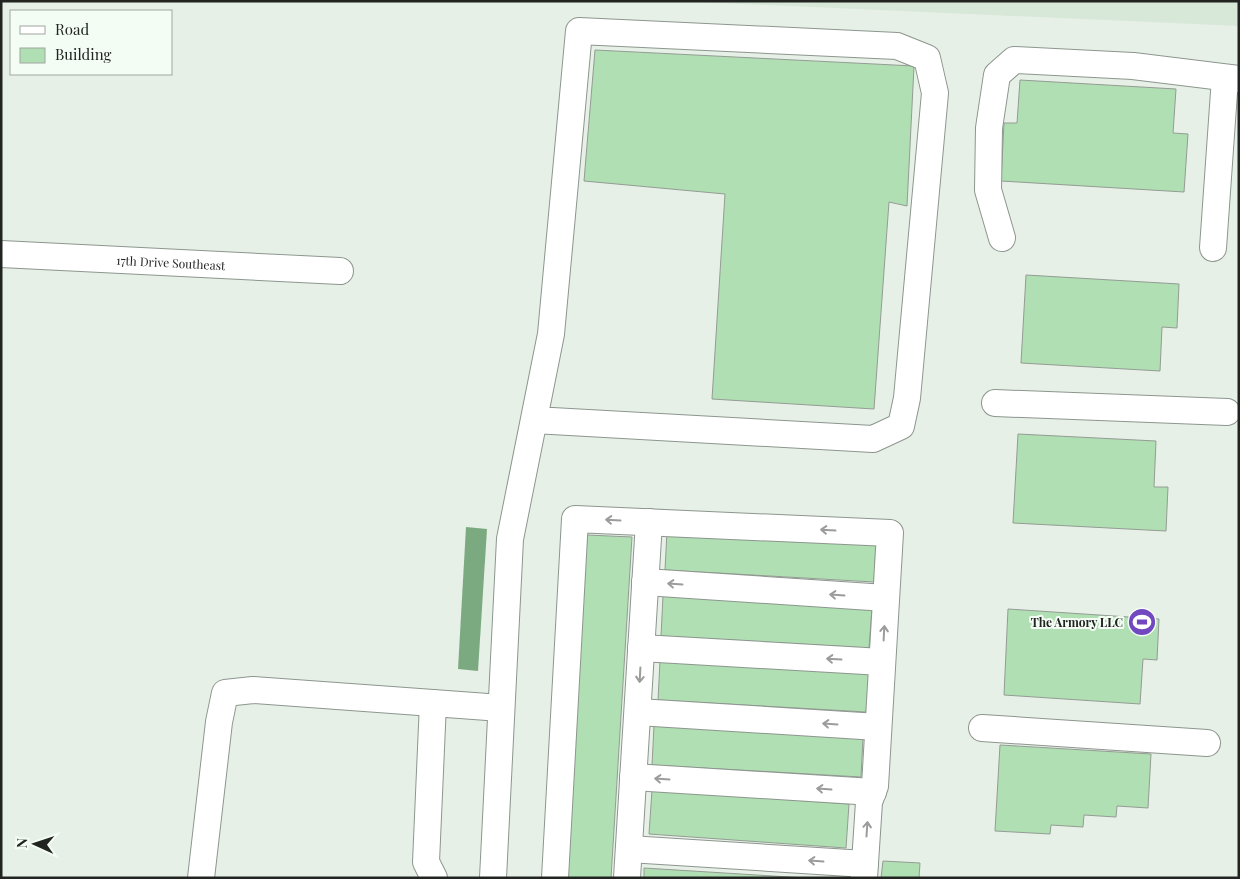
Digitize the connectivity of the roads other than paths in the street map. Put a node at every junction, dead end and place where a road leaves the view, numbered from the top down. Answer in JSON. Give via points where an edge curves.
{"nodes":[{"id":1,"x":1232,"y":79,"type":"edge"},
{"id":2,"x":1002,"y":238,"type":"dead end"},
{"id":3,"x":1213,"y":248,"type":"dead end"},
{"id":4,"x":1,"y":254,"type":"edge"},
{"id":5,"x":340,"y":271,"type":"dead end"},
{"id":6,"x":995,"y":403,"type":"dead end"},
{"id":7,"x":1227,"y":412,"type":"dead end"},
{"id":8,"x":534,"y":420,"type":"junction"},
{"id":9,"x":649,"y":522,"type":"junction"},
{"id":10,"x":645,"y":582,"type":"junction"},
{"id":11,"x":886,"y":598,"type":"junction"},
{"id":12,"x":641,"y":648,"type":"junction"},
{"id":13,"x":882,"y":662,"type":"junction"},
{"id":14,"x":433,"y":702,"type":"junction"},
{"id":15,"x":502,"y":708,"type":"junction"},
{"id":16,"x":638,"y":712,"type":"junction"},
{"id":17,"x":878,"y":727,"type":"junction"},
{"id":18,"x":982,"y":728,"type":"dead end"},
{"id":19,"x":1207,"y":743,"type":"dead end"},
{"id":20,"x":634,"y":777,"type":"junction"},
{"id":21,"x":873,"y":792,"type":"junction"},
{"id":22,"x":629,"y":849,"type":"junction"},
{"id":23,"x":864,"y":871,"type":"edge"},
{"id":24,"x":201,"y":878,"type":"edge"},
{"id":25,"x":434,"y":878,"type":"edge"},
{"id":26,"x":493,"y":878,"type":"edge"},
{"id":27,"x":555,"y":878,"type":"edge"},
{"id":28,"x":627,"y":878,"type":"edge"}],
"edges":[{"from":1,"to":2,"type":"street","via":[[1133,66],[1014,60],[997,75],[989,128],[988,190]]},
{"from":1,"to":3,"type":"street"},
{"from":4,"to":5,"type":"street","name":"17th Drive Southeast"},
{"from":6,"to":7,"type":"street"},
{"from":8,"to":8,"type":"street","via":[[551,334],[579,31],[897,46],[927,58],[936,94],[907,398],[900,426],[873,439]]},
{"from":8,"to":15,"type":"street","via":[[510,539]]},
{"from":9,"to":10,"type":"street"},
{"from":11,"to":9,"type":"street","one_way":true,"via":[[890,533]]},
{"from":9,"to":27,"type":"street","one_way":true,"via":[[575,519]]},
{"from":11,"to":10,"type":"street","one_way":true},
{"from":10,"to":12,"type":"street"},
{"from":13,"to":11,"type":"street","one_way":true},
{"from":13,"to":12,"type":"street","one_way":true},
{"from":12,"to":16,"type":"street","one_way":true},
{"from":13,"to":17,"type":"street"},
{"from":14,"to":15,"type":"street"},
{"from":14,"to":24,"type":"street","via":[[253,690],[225,694]]},
{"from":14,"to":25,"type":"street","via":[[426,862]]},
{"from":15,"to":26,"type":"street"},
{"from":17,"to":16,"type":"street","one_way":true},
{"from":16,"to":20,"type":"street"},
{"from":17,"to":21,"type":"street"},
{"from":18,"to":19,"type":"street"},
{"from":21,"to":20,"type":"street","one_way":true},
{"from":20,"to":22,"type":"street"},
{"from":23,"to":21,"type":"street","one_way":true,"via":[[869,802]]},
{"from":23,"to":22,"type":"street","one_way":true},
{"from":22,"to":28,"type":"street"}]}
